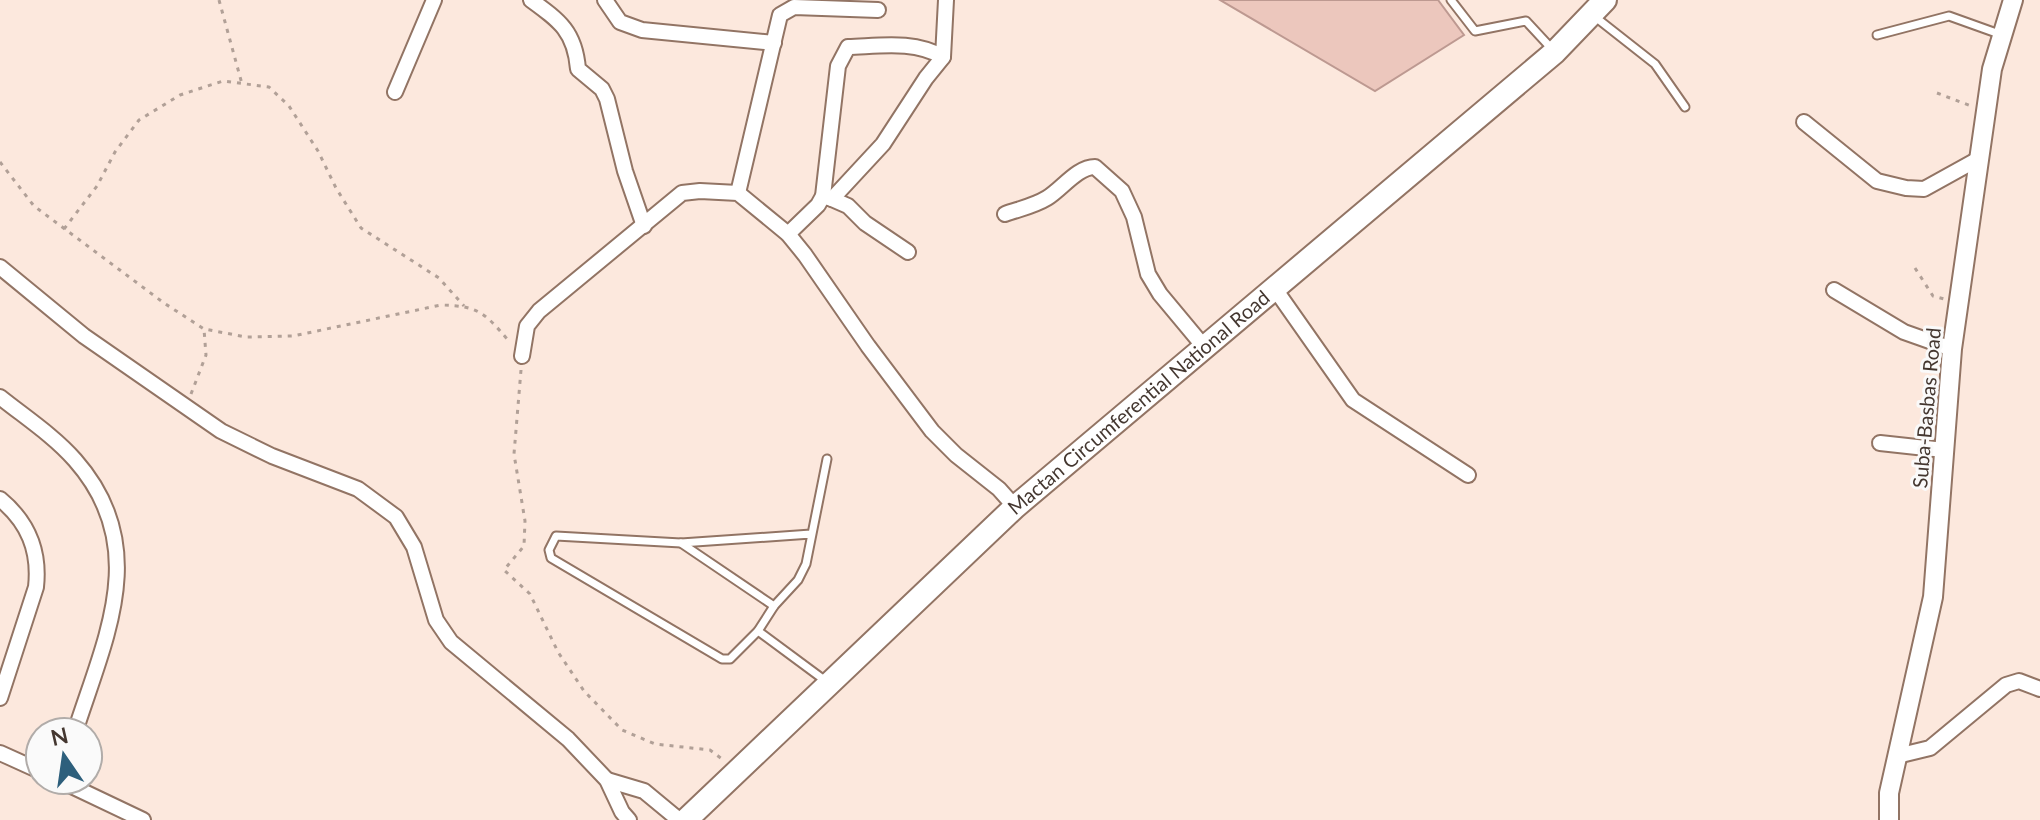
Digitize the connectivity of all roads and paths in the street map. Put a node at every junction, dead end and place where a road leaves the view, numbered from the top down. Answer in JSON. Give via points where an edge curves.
{"nodes":[{"id":1,"x":219,"y":0,"type":"edge"},
{"id":2,"x":434,"y":0,"type":"edge"},
{"id":3,"x":531,"y":0,"type":"edge"},
{"id":4,"x":605,"y":0,"type":"edge"},
{"id":5,"x":946,"y":0,"type":"edge"},
{"id":6,"x":1451,"y":0,"type":"edge"},
{"id":7,"x":2013,"y":0,"type":"edge"},
{"id":8,"x":1598,"y":7,"type":"edge"},
{"id":9,"x":878,"y":10,"type":"dead end"},
{"id":10,"x":1877,"y":35,"type":"dead end"},
{"id":11,"x":2004,"y":35,"type":"junction"},
{"id":12,"x":774,"y":43,"type":"junction"},
{"id":13,"x":1555,"y":52,"type":"junction"},
{"id":14,"x":943,"y":57,"type":"junction"},
{"id":15,"x":242,"y":84,"type":"junction"},
{"id":16,"x":395,"y":92,"type":"dead end"},
{"id":17,"x":1937,"y":93,"type":"dead end"},
{"id":18,"x":1685,"y":107,"type":"dead end"},
{"id":19,"x":1986,"y":111,"type":"junction"},
{"id":20,"x":1804,"y":122,"type":"dead end"},
{"id":21,"x":1980,"y":158,"type":"junction"},
{"id":22,"x":0,"y":162,"type":"edge"},
{"id":23,"x":738,"y":193,"type":"junction"},
{"id":24,"x":828,"y":197,"type":"junction"},
{"id":25,"x":1005,"y":214,"type":"dead end"},
{"id":26,"x":644,"y":226,"type":"junction"},
{"id":27,"x":64,"y":229,"type":"junction"},
{"id":28,"x":788,"y":234,"type":"junction"},
{"id":29,"x":908,"y":252,"type":"dead end"},
{"id":30,"x":0,"y":267,"type":"edge"},
{"id":31,"x":1915,"y":268,"type":"dead end"},
{"id":32,"x":1275,"y":289,"type":"junction"},
{"id":33,"x":1834,"y":290,"type":"dead end"},
{"id":34,"x":1959,"y":305,"type":"junction"},
{"id":35,"x":464,"y":306,"type":"junction"},
{"id":36,"x":204,"y":329,"type":"junction"},
{"id":37,"x":1205,"y":348,"type":"junction"},
{"id":38,"x":1952,"y":349,"type":"junction"},
{"id":39,"x":522,"y":356,"type":"junction"},
{"id":40,"x":0,"y":397,"type":"edge"},
{"id":41,"x":186,"y":409,"type":"junction"},
{"id":42,"x":1880,"y":443,"type":"dead end"},
{"id":43,"x":1944,"y":450,"type":"junction"},
{"id":44,"x":827,"y":459,"type":"dead end"},
{"id":45,"x":1468,"y":475,"type":"dead end"},
{"id":46,"x":0,"y":499,"type":"edge"},
{"id":47,"x":1015,"y":507,"type":"junction"},
{"id":48,"x":811,"y":534,"type":"junction"},
{"id":49,"x":681,"y":543,"type":"junction"},
{"id":50,"x":774,"y":606,"type":"junction"},
{"id":51,"x":758,"y":631,"type":"junction"},
{"id":52,"x":828,"y":682,"type":"junction"},
{"id":53,"x":2040,"y":689,"type":"edge"},
{"id":54,"x":0,"y":698,"type":"edge"},
{"id":55,"x":80,"y":716,"type":"edge"},
{"id":56,"x":0,"y":753,"type":"edge"},
{"id":57,"x":1897,"y":756,"type":"junction"},
{"id":58,"x":24,"y":764,"type":"edge"},
{"id":59,"x":737,"y":772,"type":"junction"},
{"id":60,"x":607,"y":780,"type":"junction"},
{"id":61,"x":93,"y":796,"type":"edge"},
{"id":62,"x":143,"y":820,"type":"edge"},
{"id":63,"x":629,"y":820,"type":"edge"},
{"id":64,"x":679,"y":820,"type":"edge"},
{"id":65,"x":686,"y":820,"type":"edge"},
{"id":66,"x":1889,"y":820,"type":"edge"}],
"edges":[{"from":1,"to":15,"type":"path"},
{"from":2,"to":16,"type":"street"},
{"from":3,"to":26,"type":"street","via":[[566,29],[576,48],[578,69],[602,89]]},
{"from":4,"to":12,"type":"street","via":[[620,22],[642,30]]},
{"from":5,"to":14,"type":"street"},
{"from":6,"to":13,"type":"lane","via":[[1475,31],[1526,21]]},
{"from":7,"to":11,"type":"street","name":"Suba-Basbas Road"},
{"from":8,"to":13,"type":"main road","name":"Mactan Circumferential National Road"},
{"from":8,"to":18,"type":"lane","via":[[1655,64]]},
{"from":9,"to":12,"type":"street","via":[[794,7],[780,15]]},
{"from":10,"to":11,"type":"lane","via":[[1949,16]]},
{"from":11,"to":19,"type":"street","name":"Suba-Basbas Road"},
{"from":12,"to":23,"type":"street"},
{"from":13,"to":32,"type":"main road","name":"Mactan Circumferential National Road"},
{"from":14,"to":24,"type":"street","via":[[883,144]]},
{"from":14,"to":24,"type":"street","via":[[915,45],[848,47],[838,66]]},
{"from":15,"to":27,"type":"path","via":[[223,81],[180,95],[139,120]]},
{"from":15,"to":35,"type":"path","via":[[269,87],[289,106],[361,228],[439,278]]},
{"from":17,"to":19,"type":"path"},
{"from":19,"to":21,"type":"street","name":"Suba-Basbas Road"},
{"from":20,"to":21,"type":"street","via":[[1877,181],[1906,188],[1924,189]]},
{"from":21,"to":34,"type":"street","name":"Suba-Basbas Road"},
{"from":22,"to":27,"type":"path","via":[[34,206]]},
{"from":23,"to":26,"type":"street","via":[[682,193]]},
{"from":23,"to":28,"type":"street"},
{"from":24,"to":28,"type":"street"},
{"from":24,"to":29,"type":"street"},
{"from":25,"to":37,"type":"street","via":[[1047,198],[1081,171],[1095,167],[1122,191],[1148,274]]},
{"from":26,"to":39,"type":"street","via":[[539,311],[527,326]]},
{"from":27,"to":36,"type":"path"},
{"from":28,"to":47,"type":"street","via":[[932,431]]},
{"from":30,"to":41,"type":"street"},
{"from":31,"to":34,"type":"path","via":[[1933,296]]},
{"from":32,"to":37,"type":"main road","name":"Mactan Circumferential National Road"},
{"from":32,"to":45,"type":"street","via":[[1353,400]]},
{"from":33,"to":38,"type":"street","via":[[1904,332]]},
{"from":34,"to":38,"type":"street","name":"Suba-Basbas Road"},
{"from":35,"to":36,"type":"path","via":[[441,305],[293,336],[246,337]]},
{"from":35,"to":39,"type":"path","via":[[486,315]]},
{"from":36,"to":41,"type":"path","via":[[206,355]]},
{"from":37,"to":47,"type":"main road","name":"Mactan Circumferential National Road"},
{"from":38,"to":43,"type":"street","name":"Suba-Basbas Road"},
{"from":39,"to":59,"type":"path","via":[[514,454],[524,546],[504,570],[530,594],[584,691],[622,730],[655,744],[710,750]]},
{"from":40,"to":55,"type":"street","via":[[74,459],[94,485],[112,527],[115,602]]},
{"from":41,"to":60,"type":"street","via":[[272,456],[358,489],[396,517],[414,547],[436,620],[451,642],[557,730]]},
{"from":42,"to":43,"type":"street"},
{"from":43,"to":57,"type":"street","name":"Suba-Basbas Road","via":[[1933,597]]},
{"from":44,"to":48,"type":"lane"},
{"from":46,"to":54,"type":"street","via":[[28,531],[37,577]]},
{"from":47,"to":52,"type":"main road","name":"Mactan Circumferential National Road"},
{"from":48,"to":49,"type":"lane"},
{"from":48,"to":50,"type":"lane","via":[[798,580]]},
{"from":49,"to":50,"type":"lane"},
{"from":49,"to":51,"type":"lane","via":[[556,536],[549,550],[551,558],[722,659],[730,659]]},
{"from":50,"to":51,"type":"lane"},
{"from":51,"to":52,"type":"lane"},
{"from":52,"to":59,"type":"main road","name":"Mactan Circumferential National Road"},
{"from":53,"to":57,"type":"street","via":[[2019,681],[2006,685],[1930,748]]},
{"from":56,"to":58,"type":"street"},
{"from":57,"to":66,"type":"street","name":"Suba-Basbas Road"},
{"from":59,"to":65,"type":"main road","name":"Mactan Circumferential National Road"},
{"from":60,"to":63,"type":"street"},
{"from":60,"to":64,"type":"street","via":[[644,791]]},
{"from":61,"to":62,"type":"street"}]}
